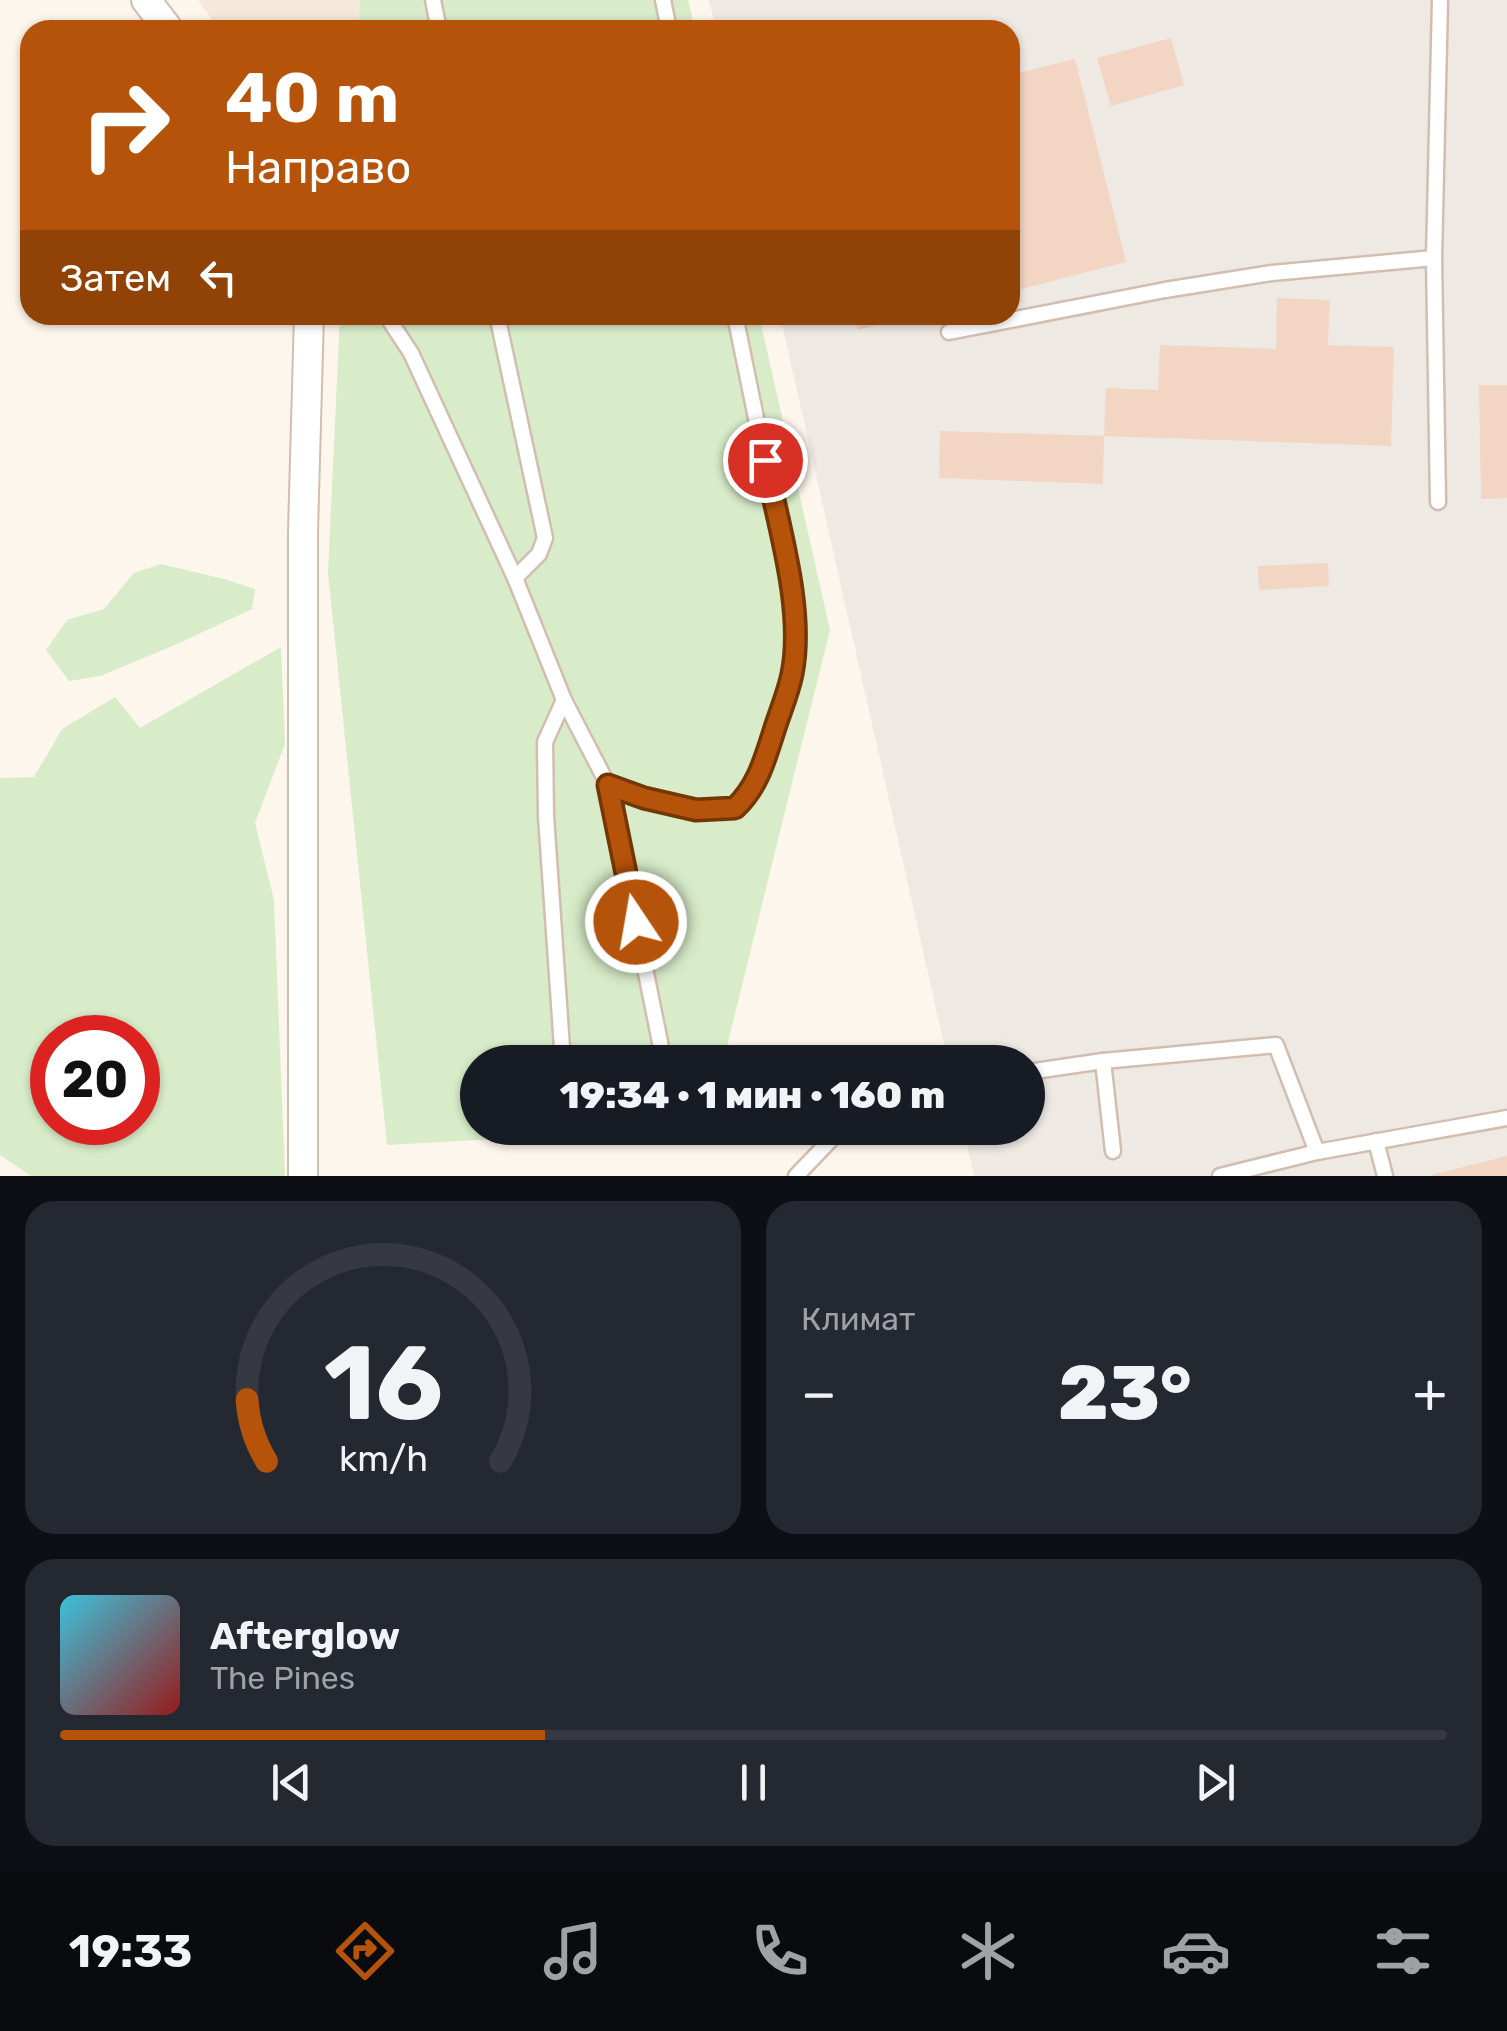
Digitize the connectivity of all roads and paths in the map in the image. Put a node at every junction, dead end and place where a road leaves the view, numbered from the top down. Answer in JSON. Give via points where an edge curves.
{"nodes":[{"id":1,"x":146,"y":0,"type":"edge"},
{"id":2,"x":1440,"y":0,"type":"edge"},
{"id":3,"x":161,"y":20,"type":"edge"},
{"id":4,"x":1434,"y":258,"type":"junction"},
{"id":5,"x":1020,"y":318,"type":"edge"},
{"id":6,"x":309,"y":325,"type":"edge"},
{"id":7,"x":393,"y":325,"type":"edge"},
{"id":8,"x":499,"y":325,"type":"edge"},
{"id":9,"x":737,"y":325,"type":"edge"},
{"id":10,"x":984,"y":325,"type":"edge"},
{"id":11,"x":948,"y":332,"type":"dead end"},
{"id":12,"x":1438,"y":502,"type":"dead end"},
{"id":13,"x":515,"y":578,"type":"junction"},
{"id":14,"x":564,"y":700,"type":"junction"},
{"id":15,"x":608,"y":785,"type":"junction"},
{"id":16,"x":562,"y":1045,"type":"edge"},
{"id":17,"x":661,"y":1045,"type":"edge"},
{"id":18,"x":1103,"y":1060,"type":"junction"},
{"id":19,"x":1045,"y":1069,"type":"edge"},
{"id":20,"x":1507,"y":1118,"type":"edge"},
{"id":21,"x":1376,"y":1141,"type":"junction"},
{"id":22,"x":826,"y":1145,"type":"edge"},
{"id":23,"x":1113,"y":1151,"type":"dead end"},
{"id":24,"x":1317,"y":1152,"type":"junction"},
{"id":25,"x":303,"y":1176,"type":"edge"},
{"id":26,"x":796,"y":1176,"type":"edge"},
{"id":27,"x":1220,"y":1176,"type":"edge"},
{"id":28,"x":1385,"y":1176,"type":"edge"}],
"edges":[{"from":1,"to":3,"type":"street"},
{"from":2,"to":4,"type":"lane"},
{"from":4,"to":5,"type":"lane","via":[[1272,273]]},
{"from":4,"to":12,"type":"lane"},
{"from":6,"to":25,"type":"street"},
{"from":7,"to":13,"type":"lane"},
{"from":8,"to":13,"type":"lane","via":[[545,538]]},
{"from":9,"to":15,"type":"lane","via":[[792,596],[792,674],[761,772],[735,808],[696,810]]},
{"from":10,"to":11,"type":"lane"},
{"from":13,"to":14,"type":"lane"},
{"from":14,"to":15,"type":"lane"},
{"from":14,"to":16,"type":"lane","via":[[545,742]]},
{"from":15,"to":17,"type":"lane"},
{"from":18,"to":19,"type":"lane"},
{"from":18,"to":23,"type":"lane"},
{"from":18,"to":24,"type":"lane","via":[[1276,1045]]},
{"from":20,"to":21,"type":"lane"},
{"from":21,"to":24,"type":"lane"},
{"from":21,"to":28,"type":"lane"},
{"from":22,"to":26,"type":"lane"},
{"from":24,"to":27,"type":"lane"}]}
